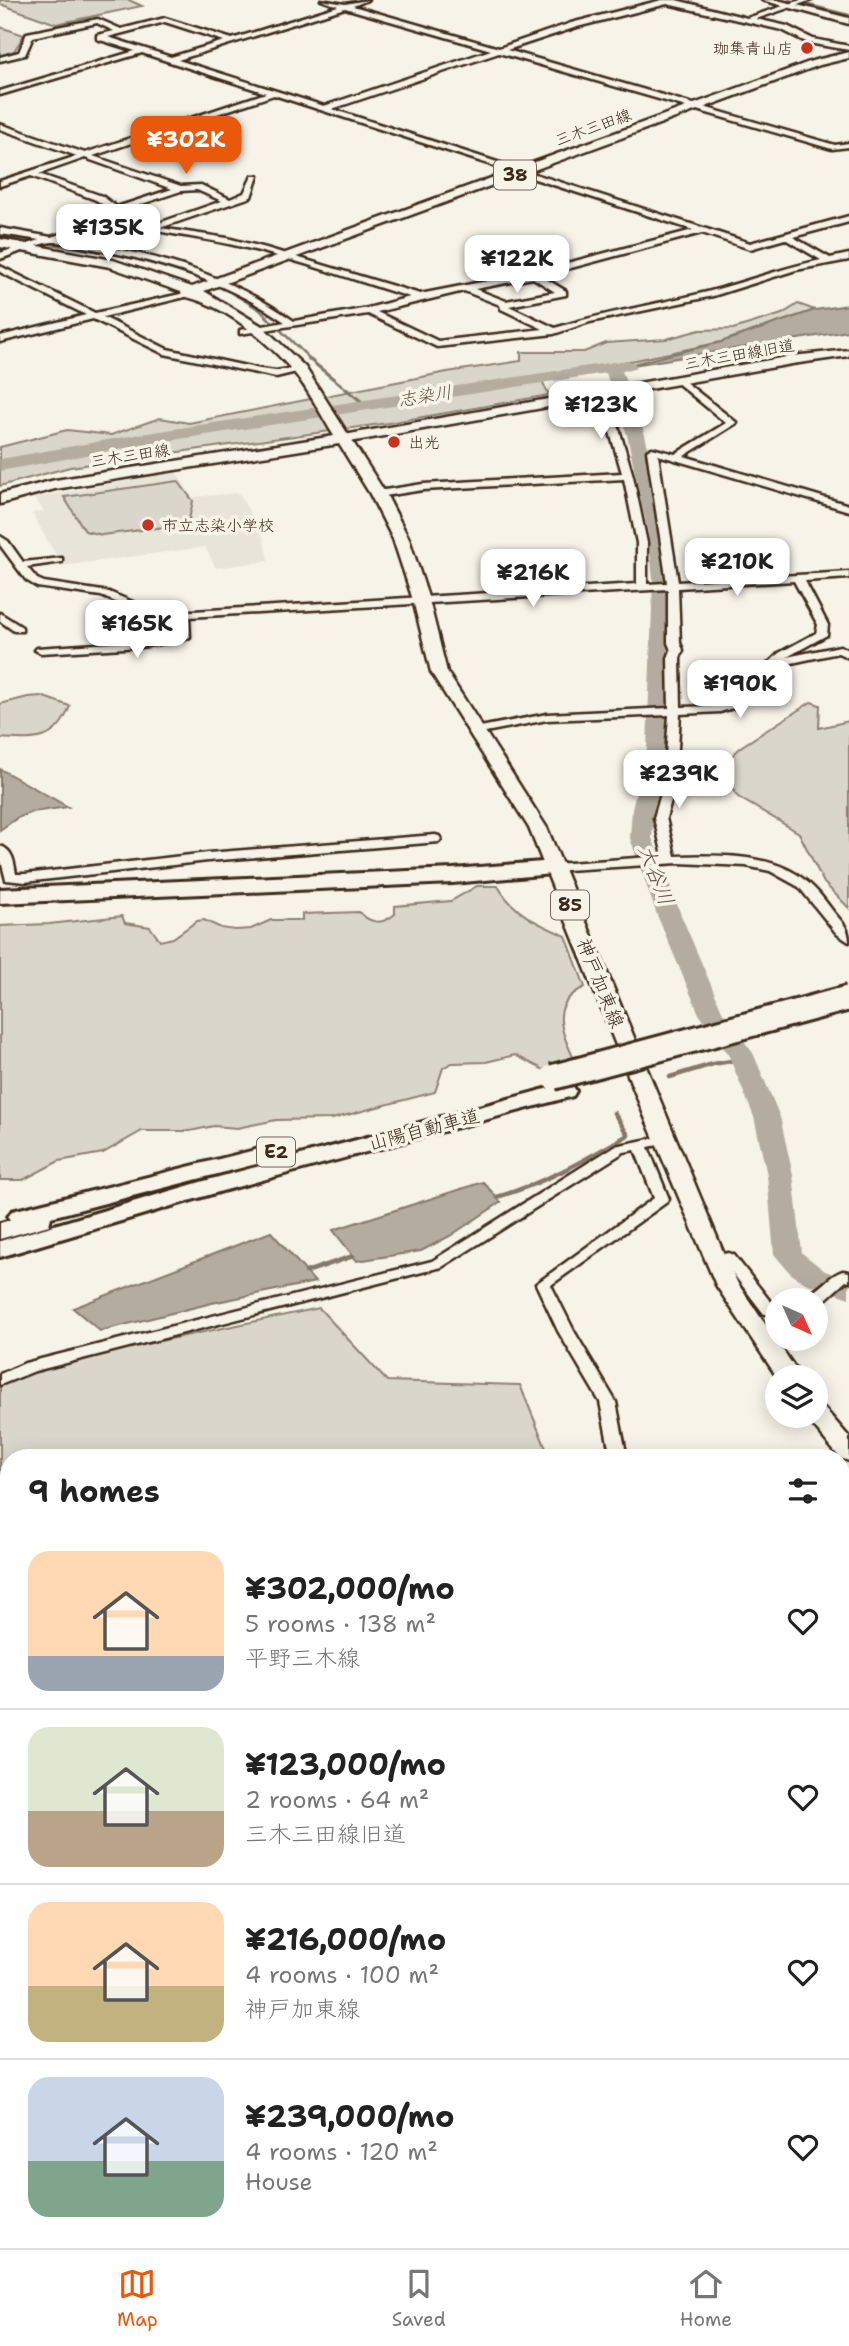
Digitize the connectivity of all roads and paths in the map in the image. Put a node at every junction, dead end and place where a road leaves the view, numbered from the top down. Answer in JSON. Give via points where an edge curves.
{"nodes":[{"id":1,"x":325,"y":0,"type":"edge"},
{"id":2,"x":364,"y":0,"type":"edge"},
{"id":3,"x":659,"y":0,"type":"edge"},
{"id":4,"x":766,"y":0,"type":"edge"},
{"id":5,"x":807,"y":0,"type":"edge"},
{"id":6,"x":671,"y":1,"type":"edge"},
{"id":7,"x":345,"y":6,"type":"junction"},
{"id":8,"x":790,"y":6,"type":"junction"},
{"id":9,"x":748,"y":20,"type":"junction"},
{"id":10,"x":849,"y":21,"type":"edge"},
{"id":11,"x":121,"y":32,"type":"junction"},
{"id":12,"x":232,"y":41,"type":"junction"},
{"id":13,"x":849,"y":48,"type":"edge"},
{"id":14,"x":141,"y":51,"type":"junction"},
{"id":15,"x":499,"y":51,"type":"junction"},
{"id":16,"x":849,"y":55,"type":"edge"},
{"id":17,"x":0,"y":59,"type":"edge"},
{"id":18,"x":170,"y":60,"type":"junction"},
{"id":19,"x":0,"y":93,"type":"edge"},
{"id":20,"x":271,"y":94,"type":"junction"},
{"id":21,"x":696,"y":108,"type":"junction"},
{"id":22,"x":324,"y":109,"type":"junction"},
{"id":23,"x":0,"y":126,"type":"edge"},
{"id":24,"x":849,"y":145,"type":"edge"},
{"id":25,"x":85,"y":156,"type":"junction"},
{"id":26,"x":521,"y":173,"type":"junction"},
{"id":27,"x":32,"y":174,"type":"junction"},
{"id":28,"x":255,"y":178,"type":"dead end"},
{"id":29,"x":0,"y":184,"type":"edge"},
{"id":30,"x":180,"y":189,"type":"junction"},
{"id":31,"x":228,"y":201,"type":"junction"},
{"id":32,"x":117,"y":214,"type":"junction"},
{"id":33,"x":849,"y":219,"type":"edge"},
{"id":34,"x":833,"y":224,"type":"junction"},
{"id":35,"x":151,"y":229,"type":"junction"},
{"id":36,"x":0,"y":230,"type":"edge"},
{"id":37,"x":703,"y":231,"type":"junction"},
{"id":38,"x":849,"y":231,"type":"edge"},
{"id":39,"x":787,"y":237,"type":"junction"},
{"id":40,"x":49,"y":239,"type":"junction"},
{"id":41,"x":0,"y":246,"type":"edge"},
{"id":42,"x":26,"y":249,"type":"junction"},
{"id":43,"x":0,"y":256,"type":"edge"},
{"id":44,"x":287,"y":257,"type":"junction"},
{"id":45,"x":849,"y":257,"type":"edge"},
{"id":46,"x":829,"y":261,"type":"junction"},
{"id":47,"x":0,"y":269,"type":"edge"},
{"id":48,"x":534,"y":275,"type":"junction"},
{"id":49,"x":221,"y":281,"type":"junction"},
{"id":50,"x":467,"y":289,"type":"junction"},
{"id":51,"x":187,"y":293,"type":"junction"},
{"id":52,"x":420,"y":297,"type":"junction"},
{"id":53,"x":505,"y":304,"type":"junction"},
{"id":54,"x":369,"y":311,"type":"junction"},
{"id":55,"x":92,"y":316,"type":"junction"},
{"id":56,"x":290,"y":324,"type":"junction"},
{"id":57,"x":250,"y":331,"type":"junction"},
{"id":58,"x":554,"y":331,"type":"junction"},
{"id":59,"x":0,"y":339,"type":"edge"},
{"id":60,"x":849,"y":353,"type":"edge"},
{"id":61,"x":295,"y":371,"type":"junction"},
{"id":62,"x":679,"y":380,"type":"junction"},
{"id":63,"x":597,"y":394,"type":"junction"},
{"id":64,"x":342,"y":435,"type":"junction"},
{"id":65,"x":676,"y":457,"type":"junction"},
{"id":66,"x":628,"y":476,"type":"junction"},
{"id":67,"x":378,"y":494,"type":"junction"},
{"id":68,"x":0,"y":499,"type":"edge"},
{"id":69,"x":849,"y":508,"type":"edge"},
{"id":70,"x":0,"y":539,"type":"edge"},
{"id":71,"x":0,"y":558,"type":"edge"},
{"id":72,"x":58,"y":560,"type":"dead end"},
{"id":73,"x":19,"y":561,"type":"junction"},
{"id":74,"x":849,"y":575,"type":"edge"},
{"id":75,"x":798,"y":578,"type":"junction"},
{"id":76,"x":673,"y":585,"type":"junction"},
{"id":77,"x":642,"y":587,"type":"junction"},
{"id":78,"x":421,"y":600,"type":"junction"},
{"id":79,"x":184,"y":614,"type":"junction"},
{"id":80,"x":0,"y":616,"type":"edge"},
{"id":81,"x":18,"y":629,"type":"dead end"},
{"id":82,"x":41,"y":650,"type":"dead end"},
{"id":83,"x":849,"y":655,"type":"edge"},
{"id":84,"x":776,"y":664,"type":"junction"},
{"id":85,"x":673,"y":710,"type":"junction"},
{"id":86,"x":475,"y":731,"type":"junction"},
{"id":87,"x":435,"y":839,"type":"dead end"},
{"id":88,"x":0,"y":850,"type":"edge"},
{"id":89,"x":666,"y":861,"type":"junction"},
{"id":90,"x":555,"y":868,"type":"junction"},
{"id":91,"x":0,"y":890,"type":"edge"},
{"id":92,"x":0,"y":896,"type":"edge"},
{"id":93,"x":848,"y":942,"type":"edge"},
{"id":94,"x":849,"y":998,"type":"edge"},
{"id":95,"x":849,"y":1014,"type":"edge"},
{"id":96,"x":558,"y":1084,"type":"junction"},
{"id":97,"x":664,"y":1140,"type":"junction"},
{"id":98,"x":640,"y":1145,"type":"junction"},
{"id":99,"x":271,"y":1153,"type":"junction"},
{"id":100,"x":310,"y":1160,"type":"junction"},
{"id":101,"x":0,"y":1223,"type":"edge"},
{"id":102,"x":0,"y":1231,"type":"edge"},
{"id":103,"x":0,"y":1249,"type":"edge"},
{"id":104,"x":715,"y":1259,"type":"junction"},
{"id":105,"x":0,"y":1263,"type":"edge"},
{"id":106,"x":846,"y":1277,"type":"edge"},
{"id":107,"x":828,"y":1289,"type":"edge"},
{"id":108,"x":765,"y":1306,"type":"edge"},
{"id":109,"x":781,"y":1365,"type":"edge"},
{"id":110,"x":0,"y":1380,"type":"edge"},
{"id":111,"x":828,"y":1428,"type":"edge"},
{"id":112,"x":617,"y":1449,"type":"edge"},
{"id":113,"x":846,"y":1449,"type":"edge"}],
"edges":[{"from":1,"to":7,"type":"street"},
{"from":2,"to":7,"type":"street"},
{"from":3,"to":6,"type":"street"},
{"from":4,"to":8,"type":"street"},
{"from":5,"to":8,"type":"street"},
{"from":6,"to":9,"type":"street"},
{"from":6,"to":15,"type":"street","via":[[575,25]]},
{"from":7,"to":12,"type":"street"},
{"from":7,"to":15,"type":"street"},
{"from":8,"to":9,"type":"street"},
{"from":8,"to":10,"type":"street"},
{"from":9,"to":13,"type":"street","via":[[785,28],[821,44]]},
{"from":11,"to":12,"type":"street","via":[[165,20]]},
{"from":11,"to":14,"type":"street","via":[[100,37]]},
{"from":11,"to":17,"type":"street","via":[[98,21],[30,35],[22,53]]},
{"from":12,"to":18,"type":"street"},
{"from":14,"to":18,"type":"street"},
{"from":14,"to":19,"type":"street"},
{"from":15,"to":21,"type":"street"},
{"from":15,"to":22,"type":"street"},
{"from":16,"to":21,"type":"main road","name":"三木三田線","number":"38"},
{"from":18,"to":20,"type":"street"},
{"from":20,"to":22,"type":"street"},
{"from":20,"to":25,"type":"street"},
{"from":21,"to":24,"type":"street","via":[[835,147]]},
{"from":21,"to":26,"type":"main road","name":"三木三田線","number":"38"},
{"from":22,"to":26,"type":"street"},
{"from":23,"to":25,"type":"street"},
{"from":25,"to":27,"type":"street"},
{"from":25,"to":30,"type":"street"},
{"from":26,"to":37,"type":"street"},
{"from":26,"to":44,"type":"main road","name":"三木三田線","number":"38"},
{"from":27,"to":29,"type":"street"},
{"from":27,"to":32,"type":"street","via":[[99,198]]},
{"from":28,"to":31,"type":"street","via":[[248,195]]},
{"from":30,"to":31,"type":"street","via":[[198,187]]},
{"from":30,"to":32,"type":"street"},
{"from":31,"to":35,"type":"street"},
{"from":32,"to":35,"type":"street"},
{"from":32,"to":40,"type":"street"},
{"from":33,"to":34,"type":"street"},
{"from":34,"to":38,"type":"street"},
{"from":34,"to":39,"type":"street"},
{"from":35,"to":44,"type":"street","via":[[227,241]]},
{"from":36,"to":40,"type":"street"},
{"from":37,"to":39,"type":"street","via":[[750,246]]},
{"from":37,"to":48,"type":"street"},
{"from":39,"to":46,"type":"street"},
{"from":40,"to":42,"type":"street"},
{"from":40,"to":49,"type":"street","via":[[131,253]]},
{"from":41,"to":42,"type":"main road"},
{"from":42,"to":43,"type":"street"},
{"from":42,"to":51,"type":"main road"},
{"from":44,"to":49,"type":"main road","name":"三木三田線","number":"38"},
{"from":44,"to":52,"type":"street"},
{"from":45,"to":46,"type":"street"},
{"from":46,"to":58,"type":"street"},
{"from":47,"to":55,"type":"street"},
{"from":48,"to":50,"type":"street"},
{"from":48,"to":53,"type":"street","via":[[564,293]]},
{"from":49,"to":51,"type":"main road","name":"三木三田線","number":"38"},
{"from":49,"to":56,"type":"street","via":[[267,304]]},
{"from":50,"to":52,"type":"street"},
{"from":50,"to":53,"type":"street"},
{"from":51,"to":55,"type":"street"},
{"from":51,"to":57,"type":"main road"},
{"from":52,"to":54,"type":"street"},
{"from":53,"to":58,"type":"street"},
{"from":54,"to":56,"type":"street"},
{"from":54,"to":58,"type":"street","via":[[437,344]]},
{"from":55,"to":59,"type":"street"},
{"from":55,"to":61,"type":"street","via":[[164,351],[260,372]]},
{"from":56,"to":57,"type":"street"},
{"from":57,"to":61,"type":"main road"},
{"from":60,"to":62,"type":"street","name":"三木三田線旧道"},
{"from":61,"to":64,"type":"main road"},
{"from":62,"to":63,"type":"street","name":"三木三田線旧道"},
{"from":62,"to":65,"type":"street","via":[[732,423]]},
{"from":63,"to":64,"type":"street","name":"三木三田線旧道"},
{"from":63,"to":66,"type":"street","via":[[609,412]]},
{"from":64,"to":67,"type":"main road","name":"神戸加東線","number":"85"},
{"from":64,"to":68,"type":"main road","name":"三木三田線","via":[[55,485]]},
{"from":65,"to":69,"type":"street"},
{"from":65,"to":76,"type":"street","via":[[652,451]]},
{"from":66,"to":67,"type":"street","via":[[423,487]]},
{"from":66,"to":77,"type":"street","via":[[642,543]]},
{"from":67,"to":78,"type":"main road","name":"神戸加東線","number":"85","via":[[401,539]]},
{"from":70,"to":73,"type":"street"},
{"from":71,"to":73,"type":"street"},
{"from":72,"to":73,"type":"street"},
{"from":73,"to":79,"type":"street","via":[[30,579],[45,586],[94,591],[158,616]]},
{"from":74,"to":75,"type":"street"},
{"from":75,"to":76,"type":"street"},
{"from":75,"to":84,"type":"street","via":[[823,625],[821,635],[783,655]]},
{"from":76,"to":77,"type":"street"},
{"from":76,"to":85,"type":"street","via":[[677,650]]},
{"from":77,"to":78,"type":"street"},
{"from":78,"to":79,"type":"street"},
{"from":78,"to":86,"type":"main road","name":"神戸加東線","number":"85","via":[[439,672]]},
{"from":79,"to":82,"type":"street","via":[[184,637]]},
{"from":80,"to":81,"type":"street"},
{"from":83,"to":84,"type":"street","via":[[840,649]]},
{"from":84,"to":85,"type":"street","via":[[732,705]]},
{"from":85,"to":86,"type":"street","via":[[547,717]]},
{"from":85,"to":89,"type":"street","via":[[670,783],[660,818]]},
{"from":86,"to":90,"type":"main road","name":"神戸加東線","number":"85","via":[[530,812]]},
{"from":87,"to":88,"type":"street","via":[[208,857],[25,878],[10,877],[7,857]]},
{"from":89,"to":90,"type":"street"},
{"from":89,"to":93,"type":"street","via":[[743,861],[781,870],[810,891]]},
{"from":90,"to":91,"type":"highway","via":[[415,870]]},
{"from":90,"to":92,"type":"highway"},
{"from":90,"to":97,"type":"main road","name":"神戸加東線","number":"85"},
{"from":94,"to":96,"type":"highway","name":"山陽自動車道","number":"E2","bridge":true},
{"from":95,"to":96,"type":"highway","name":"山陽自動車道","number":"E2"},
{"from":96,"to":99,"type":"highway","name":"山陽自動車道","number":"E2"},
{"from":96,"to":100,"type":"highway","name":"山陽自動車道","number":"E2"},
{"from":97,"to":98,"type":"street"},
{"from":97,"to":104,"type":"main road","name":"神戸加東線","number":"85"},
{"from":98,"to":110,"type":"street","via":[[620,1149],[437,1264],[30,1367]]},
{"from":98,"to":112,"type":"street","via":[[662,1199],[543,1284],[608,1402]]},
{"from":99,"to":101,"type":"highway"},
{"from":99,"to":102,"type":"highway","name":"山陽自動車道","number":"E2"},
{"from":100,"to":103,"type":"highway","name":"山陽自動車道","number":"E2"},
{"from":100,"to":105,"type":"highway"},
{"from":104,"to":108,"type":"street","via":[[729,1258]]},
{"from":104,"to":109,"type":"main road","name":"神戸加東線","number":"85","via":[[727,1285]]},
{"from":106,"to":107,"type":"street"},
{"from":111,"to":113,"type":"main road"}]}
